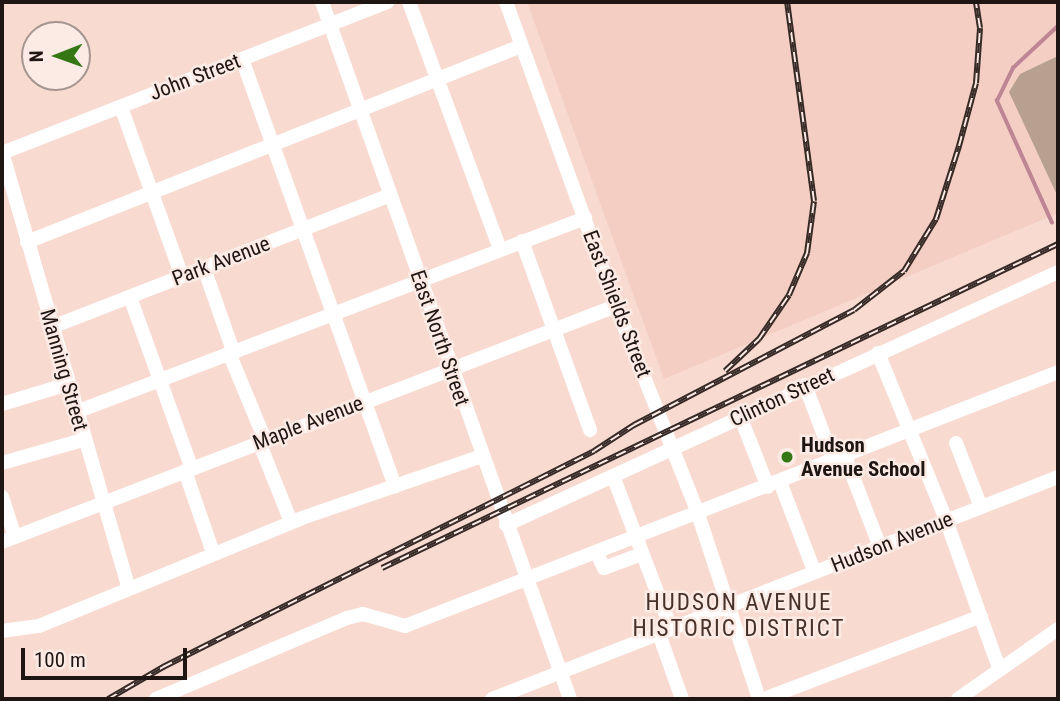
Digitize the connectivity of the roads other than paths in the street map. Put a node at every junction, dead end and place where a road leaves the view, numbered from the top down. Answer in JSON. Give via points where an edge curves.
{"nodes":[{"id":1,"x":321,"y":2,"type":"edge"},
{"id":2,"x":388,"y":2,"type":"edge"},
{"id":3,"x":409,"y":2,"type":"edge"},
{"id":4,"x":506,"y":2,"type":"edge"},
{"id":5,"x":330,"y":25,"type":"junction"},
{"id":6,"x":521,"y":46,"type":"junction"},
{"id":7,"x":242,"y":59,"type":"junction"},
{"id":8,"x":440,"y":81,"type":"junction"},
{"id":9,"x":121,"y":107,"type":"junction"},
{"id":10,"x":360,"y":112,"type":"junction"},
{"id":11,"x":272,"y":145,"type":"junction"},
{"id":12,"x":2,"y":153,"type":"edge"},
{"id":13,"x":150,"y":193,"type":"junction"},
{"id":14,"x":390,"y":195,"type":"junction"},
{"id":15,"x":584,"y":218,"type":"junction"},
{"id":16,"x":303,"y":229,"type":"junction"},
{"id":17,"x":522,"y":241,"type":"junction"},
{"id":18,"x":27,"y":242,"type":"junction"},
{"id":19,"x":500,"y":249,"type":"junction"},
{"id":20,"x":204,"y":268,"type":"junction"},
{"id":21,"x":1058,"y":272,"type":"edge"},
{"id":22,"x":182,"y":276,"type":"junction"},
{"id":23,"x":420,"y":281,"type":"junction"},
{"id":24,"x":130,"y":297,"type":"junction"},
{"id":25,"x":616,"y":306,"type":"junction"},
{"id":26,"x":332,"y":313,"type":"junction"},
{"id":27,"x":52,"y":327,"type":"junction"},
{"id":28,"x":554,"y":329,"type":"junction"},
{"id":29,"x":231,"y":352,"type":"junction"},
{"id":30,"x":878,"y":353,"type":"junction"},
{"id":31,"x":451,"y":368,"type":"junction"},
{"id":32,"x":1058,"y":372,"type":"edge"},
{"id":33,"x":159,"y":380,"type":"junction"},
{"id":34,"x":68,"y":384,"type":"junction"},
{"id":35,"x":805,"y":385,"type":"junction"},
{"id":36,"x":366,"y":401,"type":"junction"},
{"id":37,"x":2,"y":404,"type":"edge"},
{"id":38,"x":76,"y":412,"type":"junction"},
{"id":39,"x":740,"y":416,"type":"junction"},
{"id":40,"x":590,"y":430,"type":"dead end"},
{"id":41,"x":910,"y":431,"type":"junction"},
{"id":42,"x":83,"y":440,"type":"junction"},
{"id":43,"x":262,"y":441,"type":"junction"},
{"id":44,"x":956,"y":443,"type":"dead end"},
{"id":45,"x":673,"y":448,"type":"junction"},
{"id":46,"x":482,"y":456,"type":"junction"},
{"id":47,"x":839,"y":459,"type":"junction"},
{"id":48,"x":2,"y":463,"type":"edge"},
{"id":49,"x":188,"y":470,"type":"junction"},
{"id":50,"x":613,"y":476,"type":"junction"},
{"id":51,"x":1058,"y":477,"type":"edge"},
{"id":52,"x":774,"y":485,"type":"junction"},
{"id":53,"x":395,"y":486,"type":"junction"},
{"id":54,"x":2,"y":497,"type":"edge"},
{"id":55,"x":101,"y":504,"type":"junction"},
{"id":56,"x":981,"y":507,"type":"junction"},
{"id":57,"x":696,"y":511,"type":"junction"},
{"id":58,"x":946,"y":520,"type":"junction"},
{"id":59,"x":291,"y":522,"type":"junction"},
{"id":60,"x":506,"y":525,"type":"junction"},
{"id":61,"x":635,"y":536,"type":"junction"},
{"id":62,"x":8,"y":540,"type":"edge"},
{"id":63,"x":880,"y":547,"type":"junction"},
{"id":64,"x":596,"y":552,"type":"junction"},
{"id":65,"x":213,"y":553,"type":"junction"},
{"id":66,"x":642,"y":554,"type":"junction"},
{"id":67,"x":815,"y":573,"type":"junction"},
{"id":68,"x":524,"y":578,"type":"junction"},
{"id":69,"x":128,"y":587,"type":"junction"},
{"id":70,"x":727,"y":608,"type":"junction"},
{"id":71,"x":981,"y":616,"type":"junction"},
{"id":72,"x":1058,"y":629,"type":"edge"},
{"id":73,"x":2,"y":631,"type":"edge"},
{"id":74,"x":665,"y":632,"type":"junction"},
{"id":75,"x":999,"y":667,"type":"junction"},
{"id":76,"x":560,"y":673,"type":"junction"},
{"id":77,"x":156,"y":699,"type":"edge"},
{"id":78,"x":492,"y":699,"type":"edge"},
{"id":79,"x":570,"y":699,"type":"edge"},
{"id":80,"x":682,"y":699,"type":"edge"},
{"id":81,"x":759,"y":699,"type":"edge"},
{"id":82,"x":764,"y":699,"type":"edge"},
{"id":83,"x":958,"y":699,"type":"edge"}],
"edges":[{"from":1,"to":5,"type":"street","name":"East North Street"},
{"from":2,"to":5,"type":"street","name":"John Street"},
{"from":3,"to":8,"type":"street"},
{"from":4,"to":6,"type":"street","name":"East Shields Street"},
{"from":5,"to":7,"type":"street","name":"John Street"},
{"from":5,"to":10,"type":"street","name":"East North Street"},
{"from":6,"to":8,"type":"street"},
{"from":6,"to":15,"type":"street","name":"East Shields Street"},
{"from":7,"to":9,"type":"street","name":"John Street"},
{"from":7,"to":11,"type":"street"},
{"from":8,"to":10,"type":"street"},
{"from":8,"to":19,"type":"street"},
{"from":9,"to":12,"type":"street","name":"John Street"},
{"from":9,"to":13,"type":"street"},
{"from":10,"to":11,"type":"street"},
{"from":10,"to":14,"type":"street","name":"East North Street"},
{"from":11,"to":13,"type":"street"},
{"from":11,"to":16,"type":"street"},
{"from":12,"to":18,"type":"street","name":"Manning Street"},
{"from":13,"to":18,"type":"street"},
{"from":13,"to":22,"type":"street"},
{"from":14,"to":16,"type":"street","name":"Park Avenue"},
{"from":14,"to":23,"type":"street","name":"East North Street"},
{"from":15,"to":17,"type":"street"},
{"from":15,"to":25,"type":"street","name":"East Shields Street"},
{"from":16,"to":20,"type":"street","name":"Park Avenue"},
{"from":16,"to":26,"type":"street"},
{"from":17,"to":19,"type":"street"},
{"from":17,"to":28,"type":"street"},
{"from":18,"to":27,"type":"street","name":"Manning Street"},
{"from":19,"to":23,"type":"street"},
{"from":20,"to":22,"type":"street","name":"Park Avenue"},
{"from":20,"to":29,"type":"street"},
{"from":21,"to":30,"type":"street","name":"Clinton Street"},
{"from":22,"to":24,"type":"street","name":"Park Avenue"},
{"from":23,"to":26,"type":"street"},
{"from":23,"to":31,"type":"street","name":"East North Street"},
{"from":24,"to":27,"type":"street","name":"Park Avenue"},
{"from":24,"to":33,"type":"street"},
{"from":25,"to":28,"type":"street","name":"Maple Avenue"},
{"from":25,"to":45,"type":"street","name":"East Shields Street"},
{"from":26,"to":29,"type":"street"},
{"from":26,"to":36,"type":"street"},
{"from":27,"to":34,"type":"street","name":"Manning Street"},
{"from":28,"to":31,"type":"street","name":"Maple Avenue"},
{"from":28,"to":40,"type":"street"},
{"from":29,"to":33,"type":"street"},
{"from":29,"to":43,"type":"street"},
{"from":30,"to":35,"type":"street","name":"Clinton Street"},
{"from":30,"to":41,"type":"street"},
{"from":31,"to":36,"type":"street","name":"Maple Avenue"},
{"from":31,"to":46,"type":"street","name":"East North Street"},
{"from":32,"to":41,"type":"street"},
{"from":33,"to":38,"type":"street"},
{"from":33,"to":49,"type":"street"},
{"from":34,"to":37,"type":"street"},
{"from":34,"to":38,"type":"street","name":"Manning Street"},
{"from":35,"to":39,"type":"street","name":"Clinton Street"},
{"from":35,"to":47,"type":"street"},
{"from":36,"to":43,"type":"street","name":"Maple Avenue"},
{"from":36,"to":53,"type":"street"},
{"from":38,"to":42,"type":"street","name":"Manning Street"},
{"from":39,"to":45,"type":"street","name":"Clinton Street"},
{"from":39,"to":52,"type":"street"},
{"from":41,"to":47,"type":"street"},
{"from":41,"to":58,"type":"street"},
{"from":42,"to":48,"type":"street"},
{"from":42,"to":55,"type":"street","name":"Manning Street"},
{"from":43,"to":49,"type":"street","name":"Maple Avenue"},
{"from":43,"to":59,"type":"street"},
{"from":44,"to":56,"type":"street"},
{"from":45,"to":50,"type":"street","name":"Clinton Street"},
{"from":45,"to":57,"type":"street","name":"East Shields Street"},
{"from":46,"to":53,"type":"street"},
{"from":46,"to":60,"type":"street","name":"East North Street"},
{"from":47,"to":52,"type":"street"},
{"from":47,"to":63,"type":"street"},
{"from":49,"to":55,"type":"street","name":"Maple Avenue"},
{"from":49,"to":65,"type":"street"},
{"from":50,"to":60,"type":"street","name":"Clinton Street"},
{"from":50,"to":61,"type":"street"},
{"from":51,"to":56,"type":"street","name":"Hudson Avenue"},
{"from":52,"to":57,"type":"street"},
{"from":52,"to":67,"type":"street"},
{"from":53,"to":59,"type":"street"},
{"from":54,"to":62,"type":"street"},
{"from":55,"to":62,"type":"street","name":"Maple Avenue"},
{"from":55,"to":69,"type":"street","name":"Manning Street"},
{"from":56,"to":58,"type":"street","name":"Hudson Avenue"},
{"from":57,"to":61,"type":"street"},
{"from":57,"to":70,"type":"street","name":"East Shields Street"},
{"from":58,"to":63,"type":"street","name":"Hudson Avenue"},
{"from":58,"to":71,"type":"street"},
{"from":59,"to":65,"type":"street"},
{"from":60,"to":68,"type":"street","name":"East North Street"},
{"from":61,"to":64,"type":"street"},
{"from":61,"to":66,"type":"street"},
{"from":63,"to":67,"type":"street","name":"Hudson Avenue"},
{"from":64,"to":66,"type":"street","via":[[604,568]]},
{"from":64,"to":68,"type":"street"},
{"from":65,"to":69,"type":"street"},
{"from":66,"to":74,"type":"street"},
{"from":67,"to":70,"type":"street","name":"Hudson Avenue"},
{"from":68,"to":76,"type":"street","name":"East North Street"},
{"from":68,"to":77,"type":"street","via":[[405,626],[363,614],[347,618]]},
{"from":69,"to":73,"type":"street","via":[[39,626]]},
{"from":70,"to":74,"type":"street","name":"Hudson Avenue"},
{"from":70,"to":81,"type":"street","name":"East Shields Street"},
{"from":71,"to":75,"type":"street"},
{"from":71,"to":82,"type":"street"},
{"from":72,"to":75,"type":"street"},
{"from":74,"to":76,"type":"street","name":"Hudson Avenue"},
{"from":74,"to":80,"type":"street"},
{"from":75,"to":83,"type":"street"},
{"from":76,"to":78,"type":"street","name":"Hudson Avenue"},
{"from":76,"to":79,"type":"street","name":"East North Street"}]}
